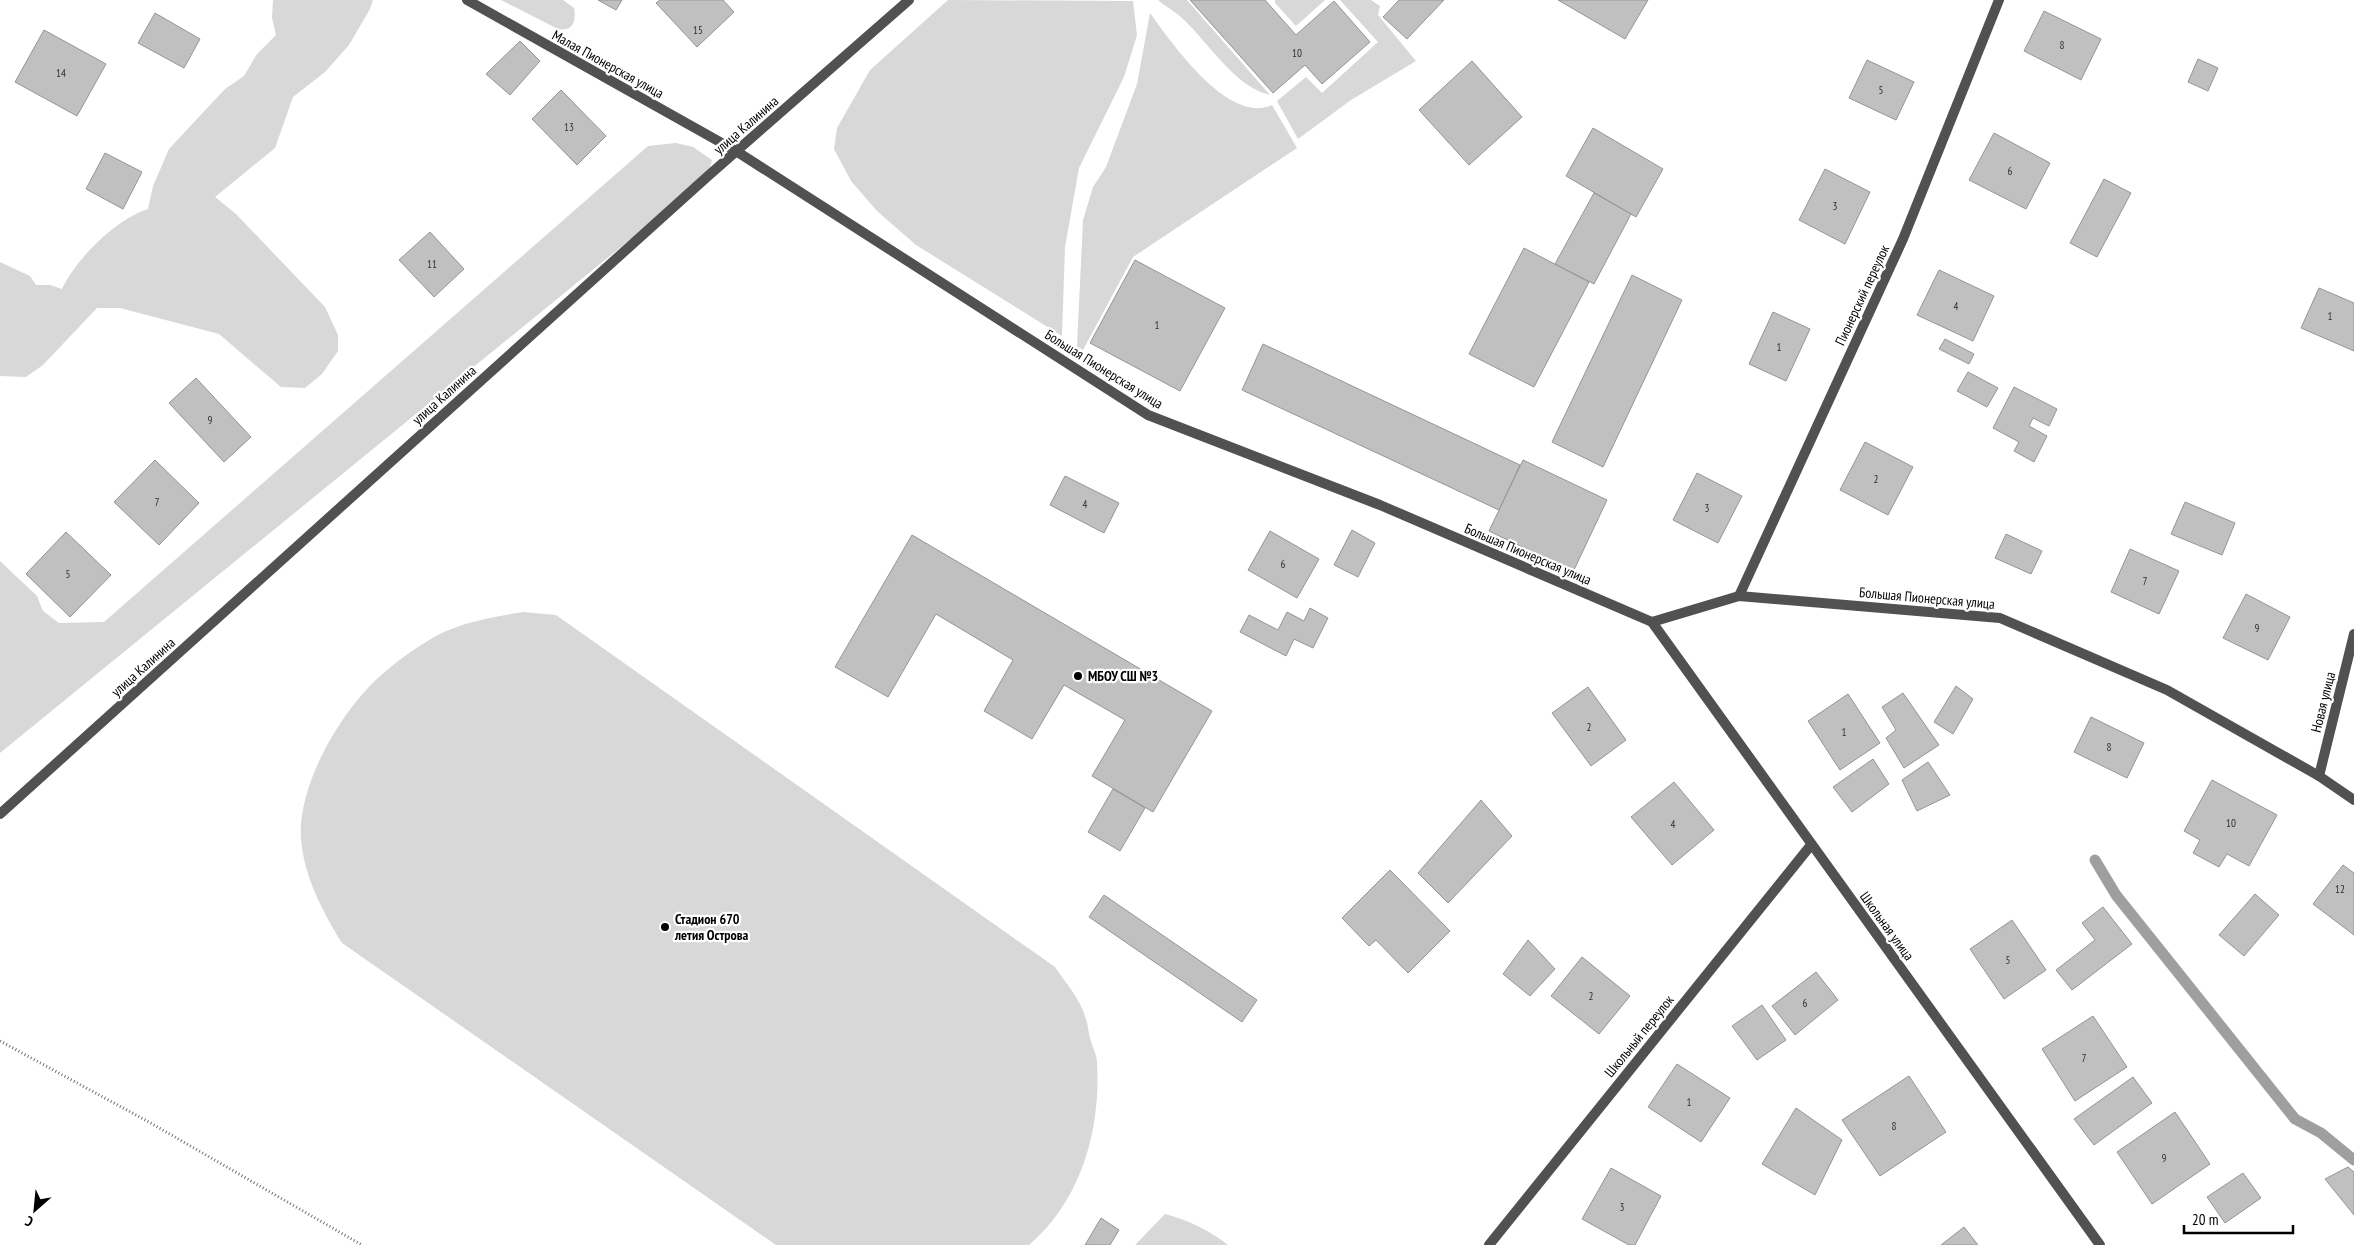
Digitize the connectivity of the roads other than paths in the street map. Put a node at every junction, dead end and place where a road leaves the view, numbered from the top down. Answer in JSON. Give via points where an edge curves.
{"nodes":[{"id":1,"x":467,"y":0,"type":"edge"},
{"id":2,"x":909,"y":0,"type":"edge"},
{"id":3,"x":1999,"y":0,"type":"edge"},
{"id":4,"x":736,"y":151,"type":"junction"},
{"id":5,"x":1739,"y":596,"type":"junction"},
{"id":6,"x":1652,"y":622,"type":"junction"},
{"id":7,"x":2354,"y":634,"type":"edge"},
{"id":8,"x":2319,"y":776,"type":"junction"},
{"id":9,"x":2354,"y":800,"type":"edge"},
{"id":10,"x":0,"y":814,"type":"edge"},
{"id":11,"x":1811,"y":845,"type":"junction"},
{"id":12,"x":1489,"y":1245,"type":"edge"},
{"id":13,"x":2100,"y":1245,"type":"edge"}],
"edges":[{"from":1,"to":4,"type":"street","name":"Малая Пионерская улица"},
{"from":2,"to":4,"type":"street","name":"улица Калинина"},
{"from":3,"to":5,"type":"street","name":"Пионерский переулок","via":[[1903,239]]},
{"from":4,"to":6,"type":"street","name":"Большая Пионерская улица","via":[[1148,415],[1380,505]]},
{"from":4,"to":10,"type":"street","name":"улица Калинина"},
{"from":5,"to":6,"type":"street","name":"Большая Пионерская улица"},
{"from":5,"to":8,"type":"street","name":"Большая Пионерская улица","via":[[2000,618],[2167,690]]},
{"from":6,"to":11,"type":"street","name":"Школьная улица"},
{"from":7,"to":8,"type":"street","name":"Новая улица"},
{"from":8,"to":9,"type":"street","name":"Большая Пионерская улица"},
{"from":11,"to":12,"type":"street","name":"Школьный переулок"},
{"from":11,"to":13,"type":"street","name":"Школьная улица"}]}
